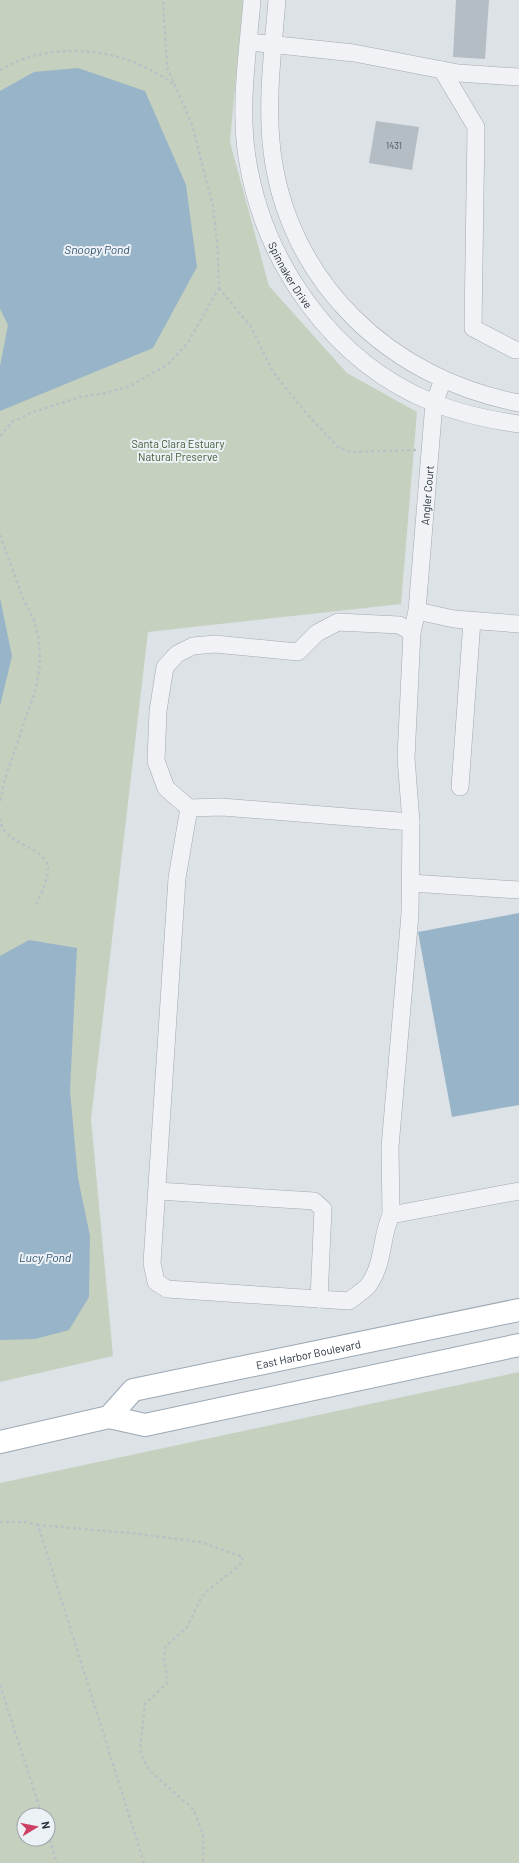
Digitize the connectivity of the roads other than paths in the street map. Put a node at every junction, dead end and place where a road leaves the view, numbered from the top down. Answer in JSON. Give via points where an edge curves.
{"nodes":[{"id":1,"x":252,"y":0,"type":"edge"},
{"id":2,"x":277,"y":0,"type":"edge"},
{"id":3,"x":249,"y":42,"type":"junction"},
{"id":4,"x":274,"y":45,"type":"junction"},
{"id":5,"x":442,"y":70,"type":"junction"},
{"id":6,"x":519,"y":77,"type":"edge"},
{"id":7,"x":519,"y":350,"type":"edge"},
{"id":8,"x":443,"y":380,"type":"junction"},
{"id":9,"x":434,"y":403,"type":"junction"},
{"id":10,"x":519,"y":403,"type":"edge"},
{"id":11,"x":519,"y":424,"type":"edge"},
{"id":12,"x":417,"y":611,"type":"junction"},
{"id":13,"x":472,"y":620,"type":"junction"},
{"id":14,"x":519,"y":624,"type":"edge"},
{"id":15,"x":412,"y":632,"type":"junction"},
{"id":16,"x":460,"y":787,"type":"dead end"},
{"id":17,"x":189,"y":808,"type":"junction"},
{"id":18,"x":411,"y":822,"type":"junction"},
{"id":19,"x":411,"y":883,"type":"junction"},
{"id":20,"x":519,"y":890,"type":"edge"},
{"id":21,"x":519,"y":1190,"type":"edge"},
{"id":22,"x":158,"y":1191,"type":"junction"},
{"id":23,"x":391,"y":1215,"type":"junction"},
{"id":24,"x":319,"y":1299,"type":"junction"},
{"id":25,"x":519,"y":1310,"type":"edge"},
{"id":26,"x":519,"y":1345,"type":"edge"},
{"id":27,"x":109,"y":1417,"type":"junction"},
{"id":28,"x":0,"y":1442,"type":"edge"}],
"edges":[{"from":1,"to":3,"type":"street","name":"Spinnaker Drive"},
{"from":2,"to":4,"type":"street","name":"Spinnaker Drive"},
{"from":3,"to":4,"type":"street"},
{"from":3,"to":9,"type":"street","name":"Spinnaker Drive","via":[[244,132],[247,156],[259,210],[279,257],[308,304],[349,349],[371,367],[415,395]]},
{"from":4,"to":5,"type":"street","via":[[354,53]]},
{"from":4,"to":8,"type":"street","name":"Spinnaker Drive","via":[[270,91],[272,152],[283,203],[302,246],[328,287],[364,329],[406,361]]},
{"from":5,"to":6,"type":"street"},
{"from":5,"to":7,"type":"street","via":[[476,127],[473,328]]},
{"from":8,"to":9,"type":"street","name":"Angler Court"},
{"from":8,"to":10,"type":"street","name":"Spinnaker Drive","via":[[494,398]]},
{"from":9,"to":11,"type":"street","name":"Spinnaker Drive","via":[[482,418]]},
{"from":9,"to":12,"type":"street","name":"Angler Court"},
{"from":12,"to":13,"type":"street"},
{"from":12,"to":15,"type":"street","name":"Angler Court"},
{"from":13,"to":14,"type":"street"},
{"from":13,"to":16,"type":"street"},
{"from":15,"to":17,"type":"street","via":[[399,625],[338,622],[317,633],[298,652],[215,644],[193,646],[177,654],[165,667],[158,711],[156,761],[166,788]]},
{"from":15,"to":18,"type":"street","name":"Angler Court","via":[[406,758]]},
{"from":17,"to":18,"type":"street","via":[[222,807]]},
{"from":17,"to":22,"type":"street","via":[[177,878]]},
{"from":18,"to":19,"type":"street","name":"Angler Court"},
{"from":19,"to":20,"type":"street"},
{"from":19,"to":23,"type":"street","name":"Angler Court","via":[[390,1147]]},
{"from":21,"to":23,"type":"street"},
{"from":22,"to":24,"type":"street","via":[[152,1263],[156,1282],[167,1289]]},
{"from":22,"to":24,"type":"street","via":[[314,1201],[323,1209]]},
{"from":23,"to":24,"type":"street","via":[[386,1225],[378,1267],[370,1284],[349,1301]]},
{"from":25,"to":27,"type":"main road","name":"East Harbor Boulevard","via":[[133,1390]]},
{"from":26,"to":27,"type":"main road","via":[[144,1425]]},
{"from":27,"to":28,"type":"main road"}]}
